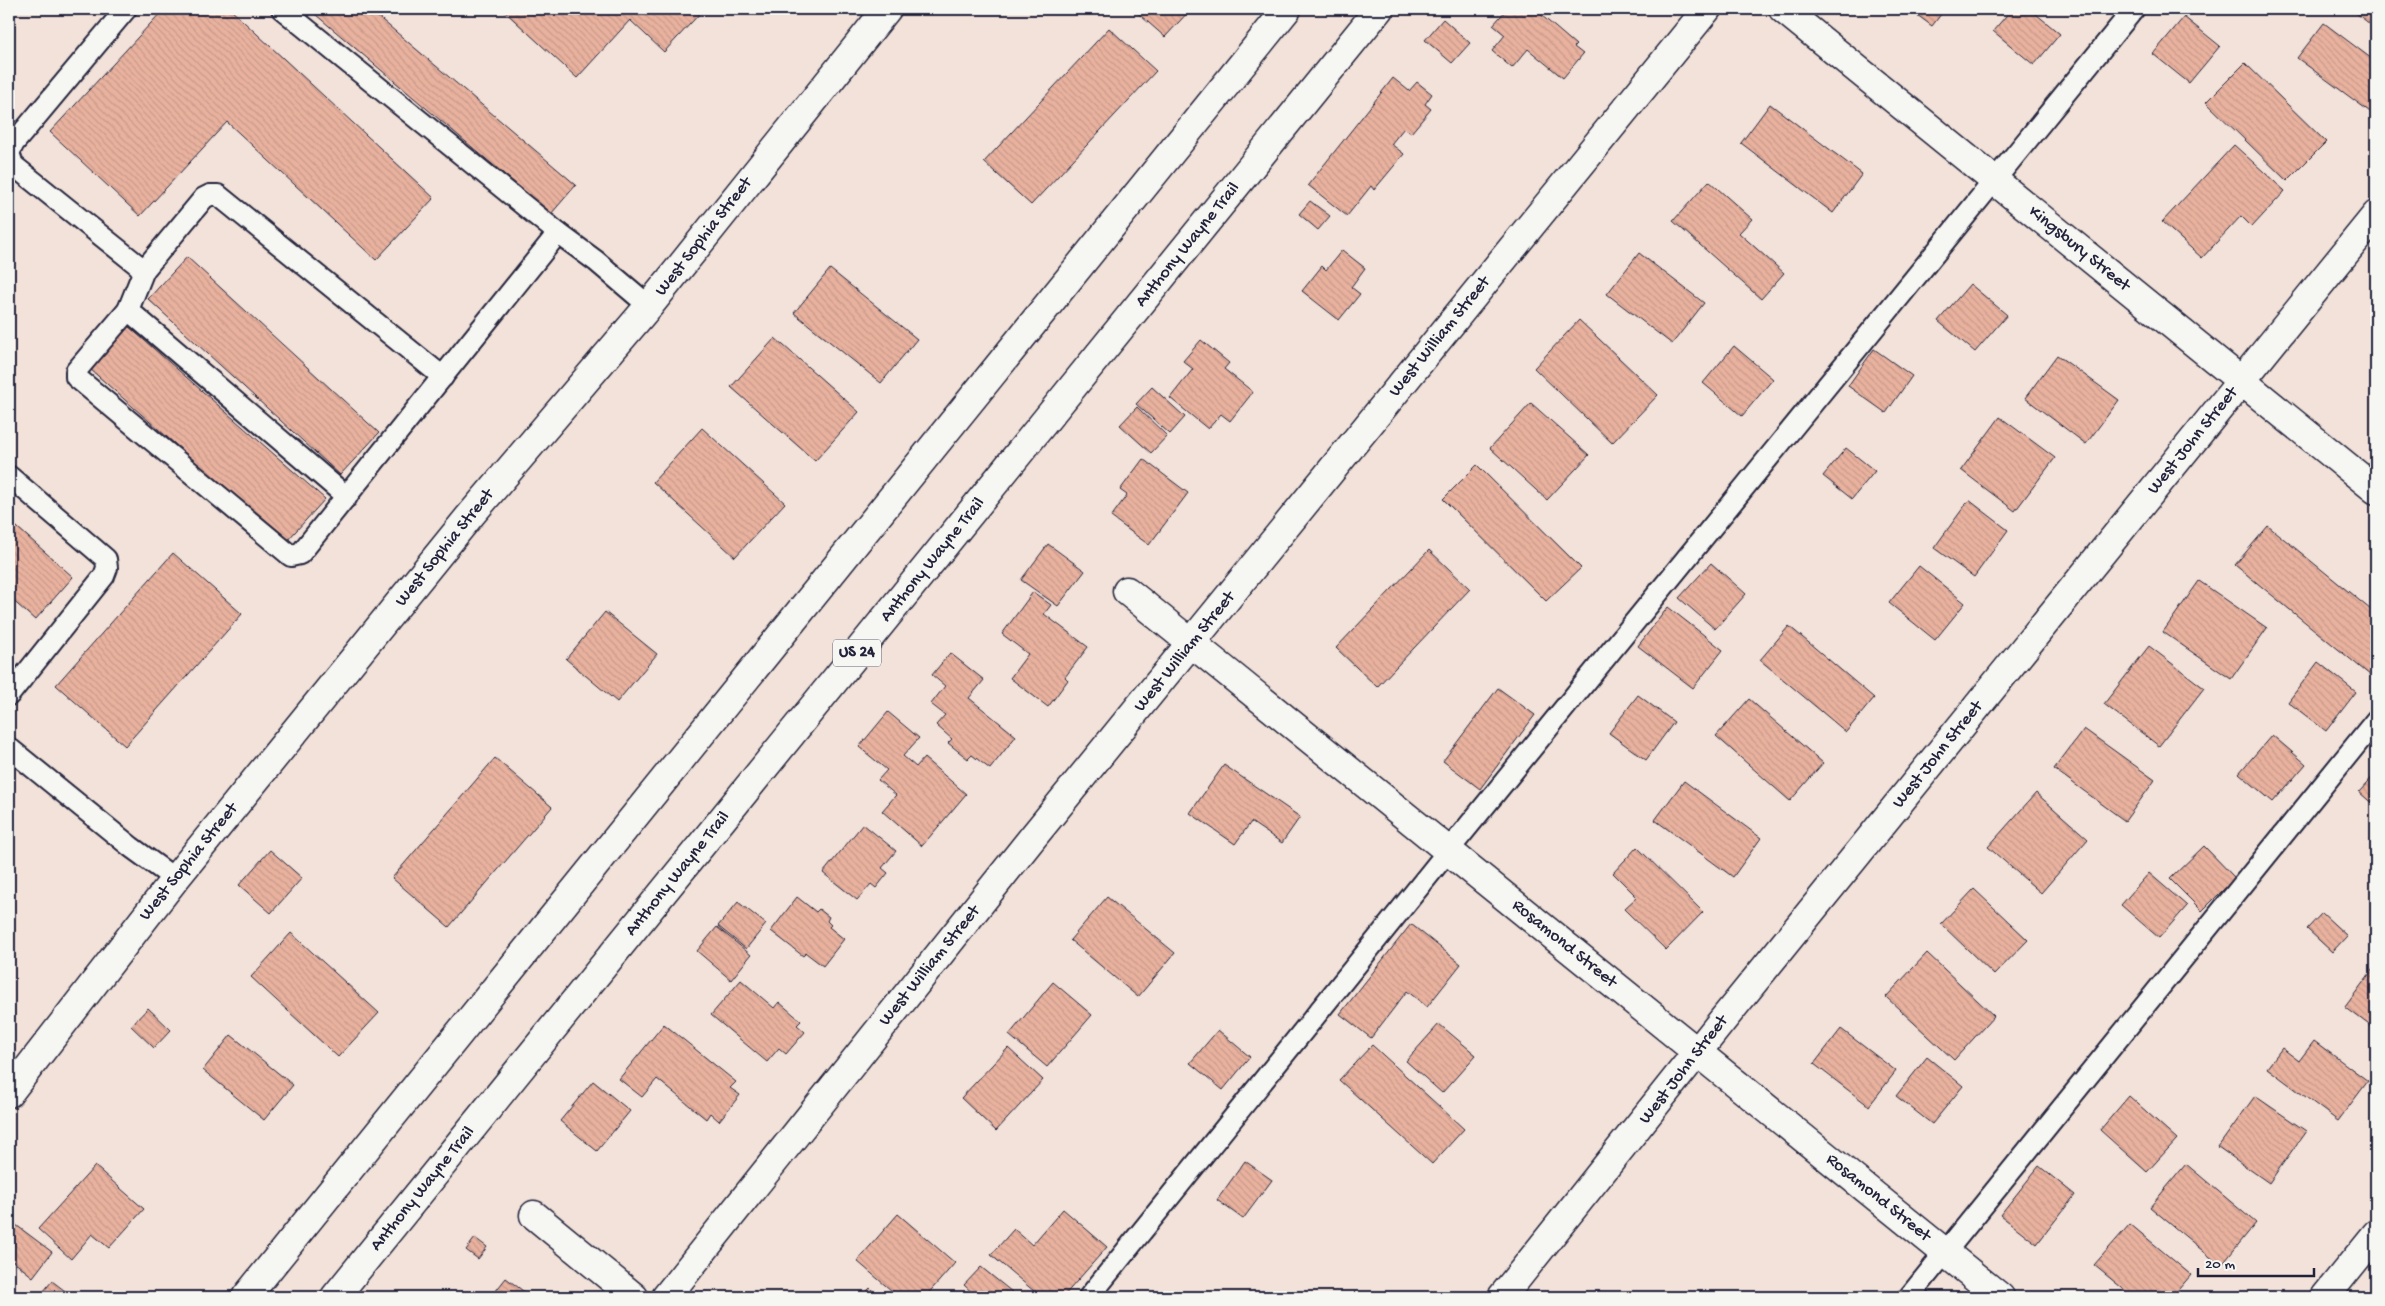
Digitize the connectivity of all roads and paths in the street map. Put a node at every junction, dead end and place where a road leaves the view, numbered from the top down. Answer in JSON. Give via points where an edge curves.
{"nodes":[{"id":1,"x":126,"y":9,"type":"edge"},
{"id":2,"x":282,"y":9,"type":"edge"},
{"id":3,"x":887,"y":9,"type":"edge"},
{"id":4,"x":1287,"y":9,"type":"edge"},
{"id":5,"x":1380,"y":9,"type":"edge"},
{"id":6,"x":1707,"y":9,"type":"edge"},
{"id":7,"x":1782,"y":9,"type":"edge"},
{"id":8,"x":2134,"y":9,"type":"edge"},
{"id":9,"x":1994,"y":180,"type":"junction"},
{"id":10,"x":2376,"y":215,"type":"edge"},
{"id":11,"x":558,"y":233,"type":"junction"},
{"id":12,"x":144,"y":270,"type":"junction"},
{"id":13,"x":649,"y":306,"type":"junction"},
{"id":14,"x":128,"y":310,"type":"junction"},
{"id":15,"x":443,"y":377,"type":"junction"},
{"id":16,"x":2241,"y":382,"type":"junction"},
{"id":17,"x":9,"y":476,"type":"edge"},
{"id":18,"x":2376,"y":490,"type":"edge"},
{"id":19,"x":347,"y":497,"type":"junction"},
{"id":20,"x":1127,"y":591,"type":"dead end"},
{"id":21,"x":1192,"y":643,"type":"junction"},
{"id":22,"x":9,"y":695,"type":"edge"},
{"id":23,"x":2376,"y":720,"type":"edge"},
{"id":24,"x":9,"y":748,"type":"edge"},
{"id":25,"x":1448,"y":851,"type":"junction"},
{"id":26,"x":175,"y":879,"type":"junction"},
{"id":27,"x":1698,"y":1051,"type":"junction"},
{"id":28,"x":9,"y":1093,"type":"edge"},
{"id":29,"x":534,"y":1215,"type":"dead end"},
{"id":30,"x":2376,"y":1234,"type":"edge"},
{"id":31,"x":1945,"y":1252,"type":"junction"},
{"id":32,"x":246,"y":1297,"type":"edge"},
{"id":33,"x":335,"y":1297,"type":"edge"},
{"id":34,"x":634,"y":1297,"type":"edge"},
{"id":35,"x":666,"y":1297,"type":"edge"},
{"id":36,"x":1089,"y":1297,"type":"edge"},
{"id":37,"x":1502,"y":1297,"type":"edge"},
{"id":38,"x":1909,"y":1297,"type":"edge"},
{"id":39,"x":2000,"y":1297,"type":"edge"},
{"id":40,"x":2325,"y":1297,"type":"edge"}],
"edges":[{"from":1,"to":12,"type":"lane","via":[[9,153],[13,165]]},
{"from":2,"to":11,"type":"lane"},
{"from":3,"to":13,"type":"main road","name":"West Sophia Street"},
{"from":4,"to":32,"type":"main road"},
{"from":5,"to":33,"type":"main road","name":"Anthony Wayne Trail","number":"US 24"},
{"from":6,"to":21,"type":"main road","name":"West William Street"},
{"from":7,"to":9,"type":"main road","name":"Kingsbury Street"},
{"from":8,"to":9,"type":"lane"},
{"from":9,"to":16,"type":"main road","name":"Kingsbury Street"},
{"from":9,"to":25,"type":"lane"},
{"from":10,"to":16,"type":"main road","name":"West John Street"},
{"from":11,"to":13,"type":"lane"},
{"from":11,"to":15,"type":"lane"},
{"from":12,"to":14,"type":"lane"},
{"from":12,"to":15,"type":"lane","via":[[204,198],[218,195]]},
{"from":13,"to":26,"type":"main road","name":"West Sophia Street","via":[[469,517]]},
{"from":14,"to":19,"type":"lane"},
{"from":14,"to":19,"type":"lane","via":[[76,371],[76,377],[290,556],[300,554]]},
{"from":15,"to":19,"type":"lane"},
{"from":16,"to":18,"type":"main road","name":"Kingsbury Street"},
{"from":16,"to":27,"type":"main road","name":"West John Street"},
{"from":17,"to":22,"type":"lane","via":[[106,559],[107,568],[104,576]]},
{"from":20,"to":21,"type":"main road","name":"Rosamond Street"},
{"from":21,"to":25,"type":"main road","name":"Rosamond Street"},
{"from":21,"to":35,"type":"main road","name":"West William Street","via":[[1014,860]]},
{"from":23,"to":31,"type":"lane"},
{"from":24,"to":26,"type":"lane"},
{"from":25,"to":27,"type":"main road","name":"Rosamond Street"},
{"from":25,"to":36,"type":"lane"},
{"from":26,"to":28,"type":"main road","name":"West Sophia Street"},
{"from":27,"to":31,"type":"main road","name":"Rosamond Street"},
{"from":27,"to":37,"type":"main road","name":"West John Street"},
{"from":29,"to":34,"type":"main road"},
{"from":30,"to":40,"type":"main road"},
{"from":31,"to":38,"type":"lane"},
{"from":31,"to":39,"type":"main road","name":"Rosamond Street"}]}
